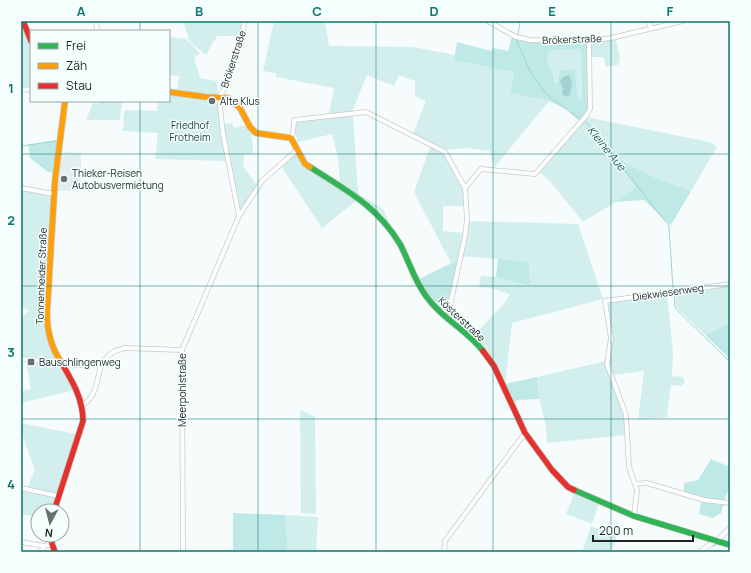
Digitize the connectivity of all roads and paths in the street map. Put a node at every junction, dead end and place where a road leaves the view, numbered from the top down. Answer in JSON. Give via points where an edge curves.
{"nodes":[{"id":1,"x":23,"y":21,"type":"edge"},
{"id":2,"x":244,"y":21,"type":"edge"},
{"id":3,"x":488,"y":21,"type":"edge"},
{"id":4,"x":648,"y":21,"type":"edge"},
{"id":5,"x":682,"y":21,"type":"edge"},
{"id":6,"x":651,"y":28,"type":"junction"},
{"id":7,"x":30,"y":38,"type":"edge"},
{"id":8,"x":589,"y":41,"type":"junction"},
{"id":9,"x":170,"y":92,"type":"edge"},
{"id":10,"x":219,"y":97,"type":"junction"},
{"id":11,"x":65,"y":102,"type":"edge"},
{"id":12,"x":291,"y":138,"type":"junction"},
{"id":13,"x":298,"y":149,"type":"junction"},
{"id":14,"x":21,"y":188,"type":"edge"},
{"id":15,"x":465,"y":188,"type":"junction"},
{"id":16,"x":54,"y":194,"type":"junction"},
{"id":17,"x":239,"y":216,"type":"junction"},
{"id":18,"x":730,"y":284,"type":"edge"},
{"id":19,"x":441,"y":314,"type":"junction"},
{"id":20,"x":182,"y":350,"type":"junction"},
{"id":21,"x":21,"y":359,"type":"edge"},
{"id":22,"x":59,"y":360,"type":"junction"},
{"id":23,"x":101,"y":364,"type":"junction"},
{"id":24,"x":63,"y":366,"type":"junction"},
{"id":25,"x":83,"y":405,"type":"junction"},
{"id":26,"x":525,"y":434,"type":"junction"},
{"id":27,"x":635,"y":484,"type":"junction"},
{"id":28,"x":21,"y":488,"type":"edge"},
{"id":29,"x":58,"y":496,"type":"junction"},
{"id":30,"x":56,"y":503,"type":"edge"},
{"id":31,"x":730,"y":503,"type":"edge"},
{"id":32,"x":634,"y":516,"type":"junction"},
{"id":33,"x":730,"y":528,"type":"edge"},
{"id":34,"x":716,"y":541,"type":"junction"},
{"id":35,"x":21,"y":542,"type":"edge"},
{"id":36,"x":52,"y":544,"type":"joint"},
{"id":37,"x":730,"y":545,"type":"edge"},
{"id":38,"x":44,"y":546,"type":"junction"},
{"id":39,"x":41,"y":552,"type":"edge"},
{"id":40,"x":55,"y":552,"type":"edge"},
{"id":41,"x":183,"y":552,"type":"edge"},
{"id":42,"x":444,"y":552,"type":"edge"},
{"id":43,"x":699,"y":552,"type":"edge"}],
"edges":[{"from":1,"to":7,"type":"main road"},
{"from":2,"to":10,"type":"street","name":"Brökerstraße","via":[[241,39]]},
{"from":3,"to":8,"type":"street","name":"Brökerstraße","via":[[518,38]]},
{"from":4,"to":6,"type":"street"},
{"from":5,"to":6,"type":"street","name":"Brökerstraße"},
{"from":6,"to":8,"type":"street","name":"Brökerstraße"},
{"from":8,"to":15,"type":"street","via":[[590,109],[582,120],[535,174],[481,169]]},
{"from":9,"to":10,"type":"main road"},
{"from":10,"to":12,"type":"main road","via":[[228,98],[240,108],[256,133]]},
{"from":10,"to":17,"type":"street","via":[[223,134]]},
{"from":11,"to":16,"type":"main road","name":"Tonnenheider Straße"},
{"from":12,"to":13,"type":"main road","name":"Kösterstraße"},
{"from":12,"to":15,"type":"street","via":[[294,120],[366,112],[445,152]]},
{"from":13,"to":17,"type":"street","name":"Meerpohlstraße","via":[[262,181]]},
{"from":13,"to":19,"type":"main road","name":"Kösterstraße","via":[[305,164],[363,201],[381,218],[400,245],[426,297]]},
{"from":14,"to":16,"type":"street"},
{"from":15,"to":19,"type":"street","via":[[465,236],[450,306]]},
{"from":16,"to":22,"type":"main road","name":"Tonnenheider Straße","via":[[47,313],[50,339]]},
{"from":17,"to":20,"type":"street","name":"Meerpohlstraße"},
{"from":18,"to":27,"type":"street","name":"Diekwiesenweg","via":[[605,300],[611,338],[608,364],[626,415],[629,467]]},
{"from":19,"to":26,"type":"main road","name":"Kösterstraße","via":[[468,335],[494,366]]},
{"from":20,"to":23,"type":"street","via":[[125,348],[109,355]]},
{"from":20,"to":41,"type":"street","name":"Meerpohlstraße"},
{"from":21,"to":22,"type":"street","via":[[55,362]]},
{"from":22,"to":24,"type":"main road","name":"Tonnenheider Straße"},
{"from":23,"to":24,"type":"street"},
{"from":23,"to":25,"type":"street","via":[[90,400]]},
{"from":24,"to":25,"type":"main road","name":"Tonnenheider Straße"},
{"from":25,"to":29,"type":"main road","name":"Tonnenheider Straße","via":[[83,421]]},
{"from":26,"to":32,"type":"main road","name":"Kösterstraße","via":[[568,487]]},
{"from":26,"to":42,"type":"street","via":[[445,541]]},
{"from":27,"to":31,"type":"street","via":[[647,483],[704,500]]},
{"from":27,"to":32,"type":"street","via":[[637,490]]},
{"from":28,"to":29,"type":"street"},
{"from":29,"to":30,"type":"main road","name":"Tonnenheider Straße"},
{"from":32,"to":34,"type":"main road","name":"Kösterstraße"},
{"from":33,"to":34,"type":"street"},
{"from":34,"to":37,"type":"main road","name":"Kösterstraße"},
{"from":34,"to":43,"type":"street"},
{"from":35,"to":38,"type":"street"},
{"from":36,"to":38,"type":"street"},
{"from":36,"to":40,"type":"main road"},
{"from":38,"to":39,"type":"street"}]}
